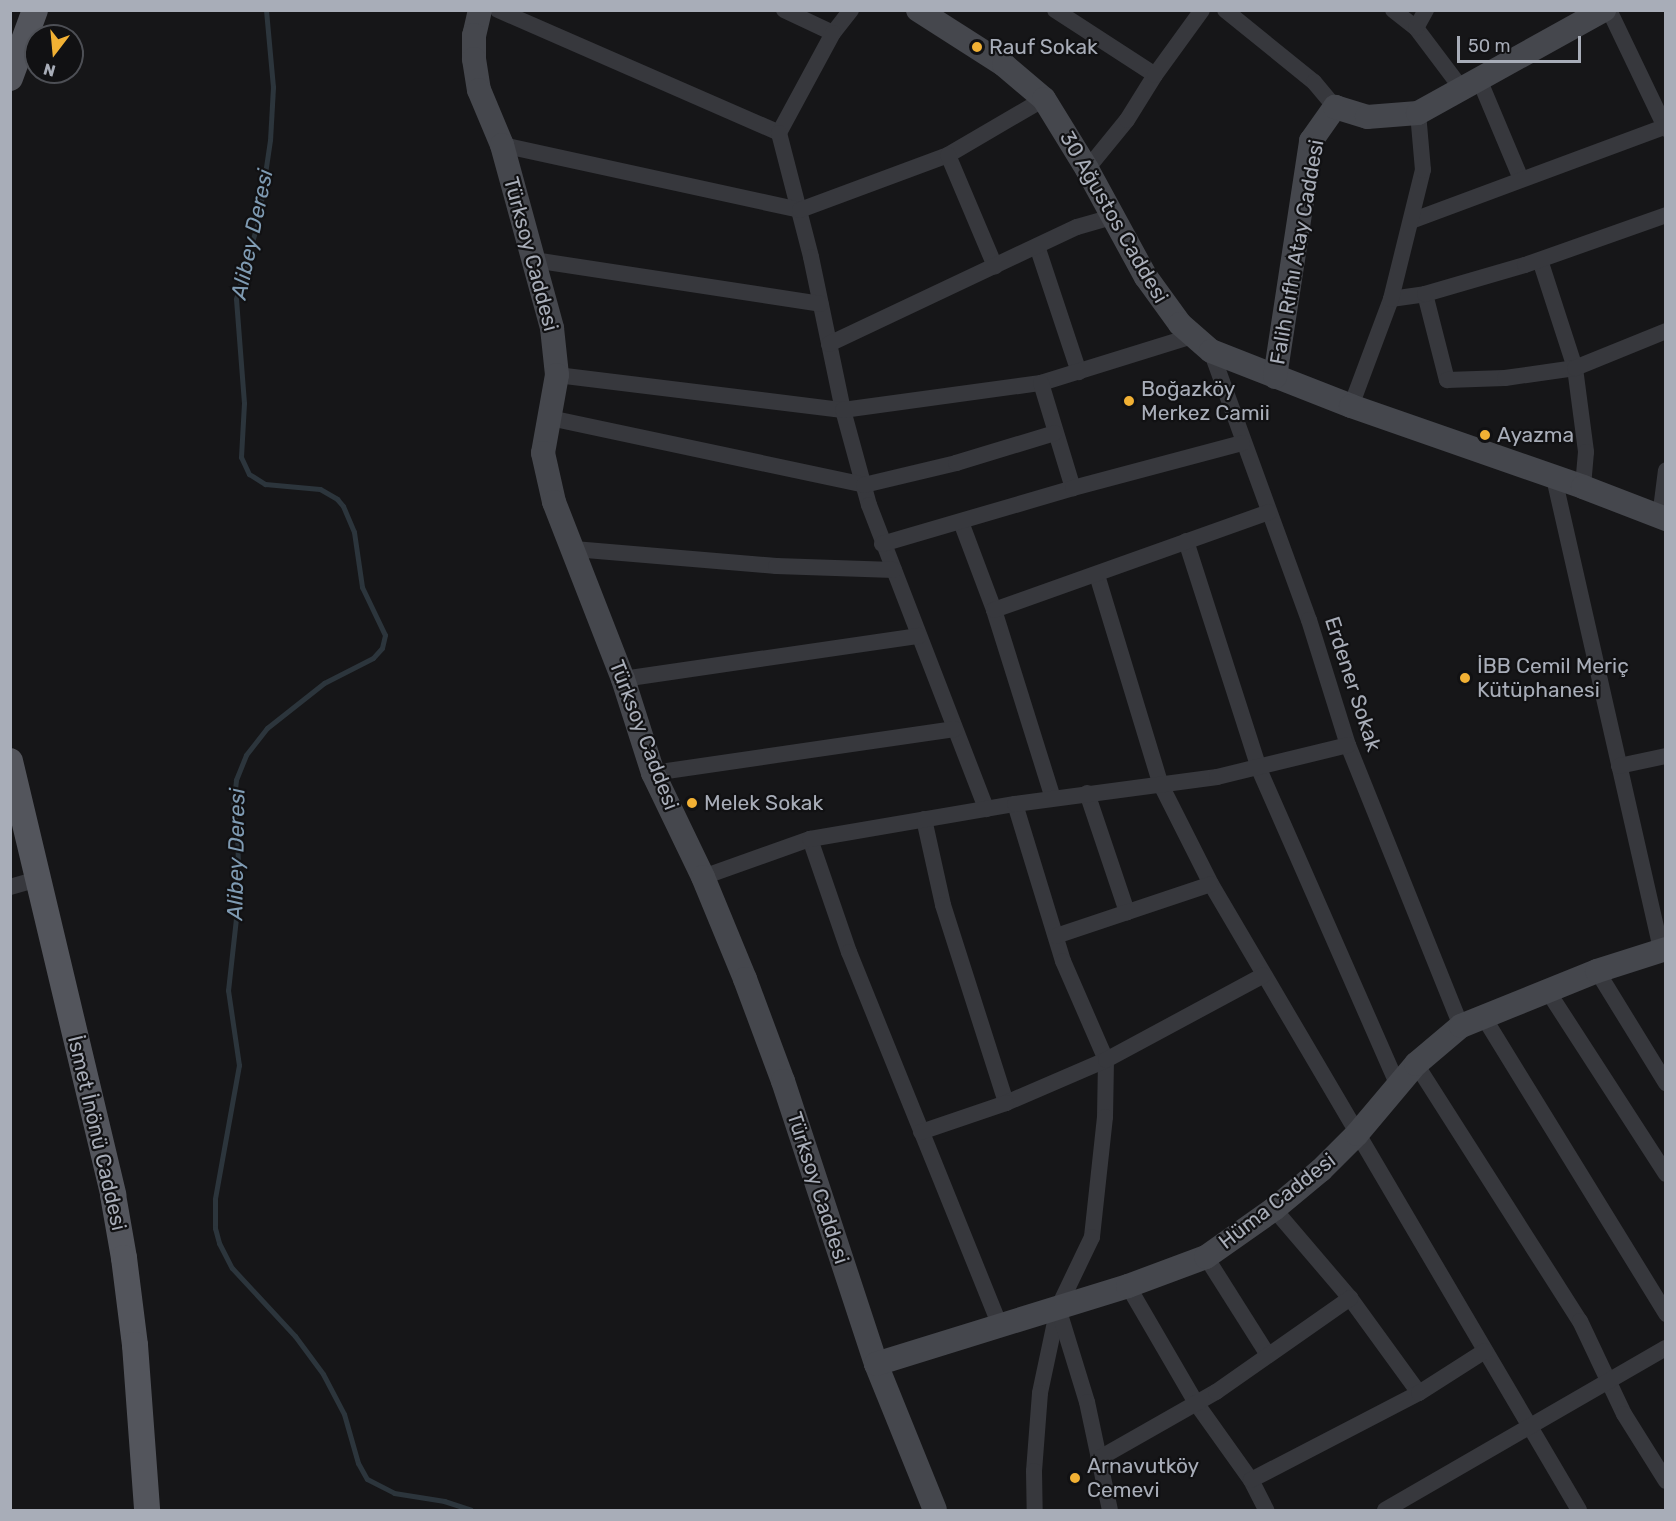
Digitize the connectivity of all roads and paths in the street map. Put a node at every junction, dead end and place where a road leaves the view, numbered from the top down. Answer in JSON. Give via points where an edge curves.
{"nodes":[{"id":1,"x":35,"y":10,"type":"edge"},
{"id":2,"x":480,"y":10,"type":"edge"},
{"id":3,"x":498,"y":10,"type":"edge"},
{"id":4,"x":784,"y":10,"type":"edge"},
{"id":5,"x":851,"y":10,"type":"edge"},
{"id":6,"x":918,"y":10,"type":"edge"},
{"id":7,"x":1055,"y":10,"type":"edge"},
{"id":8,"x":1202,"y":10,"type":"edge"},
{"id":9,"x":1225,"y":10,"type":"edge"},
{"id":10,"x":1393,"y":10,"type":"edge"},
{"id":11,"x":1426,"y":10,"type":"edge"},
{"id":12,"x":1604,"y":10,"type":"edge"},
{"id":13,"x":1609,"y":10,"type":"edge"},
{"id":14,"x":1416,"y":28,"type":"junction"},
{"id":15,"x":832,"y":33,"type":"junction"},
{"id":16,"x":1155,"y":75,"type":"junction"},
{"id":17,"x":10,"y":78,"type":"edge"},
{"id":18,"x":1470,"y":84,"type":"junction"},
{"id":19,"x":1044,"y":99,"type":"junction"},
{"id":20,"x":1335,"y":107,"type":"junction"},
{"id":21,"x":1418,"y":113,"type":"junction"},
{"id":22,"x":1665,"y":128,"type":"edge"},
{"id":23,"x":779,"y":134,"type":"junction"},
{"id":24,"x":502,"y":145,"type":"junction"},
{"id":25,"x":948,"y":155,"type":"junction"},
{"id":26,"x":1087,"y":169,"type":"junction"},
{"id":27,"x":1521,"y":179,"type":"junction"},
{"id":28,"x":800,"y":210,"type":"junction"},
{"id":29,"x":1665,"y":215,"type":"edge"},
{"id":30,"x":1112,"y":217,"type":"junction"},
{"id":31,"x":1412,"y":220,"type":"junction"},
{"id":32,"x":1037,"y":246,"type":"junction"},
{"id":33,"x":534,"y":260,"type":"junction"},
{"id":34,"x":1540,"y":260,"type":"junction"},
{"id":35,"x":995,"y":266,"type":"junction"},
{"id":36,"x":1425,"y":294,"type":"junction"},
{"id":37,"x":1391,"y":299,"type":"junction"},
{"id":38,"x":821,"y":304,"type":"junction"},
{"id":39,"x":1665,"y":331,"type":"edge"},
{"id":40,"x":1192,"y":336,"type":"junction"},
{"id":41,"x":830,"y":344,"type":"junction"},
{"id":42,"x":1211,"y":351,"type":"junction"},
{"id":43,"x":1575,"y":368,"type":"junction"},
{"id":44,"x":1079,"y":372,"type":"junction"},
{"id":45,"x":556,"y":375,"type":"junction"},
{"id":46,"x":1275,"y":377,"type":"junction"},
{"id":47,"x":1041,"y":383,"type":"junction"},
{"id":48,"x":1351,"y":406,"type":"junction"},
{"id":49,"x":843,"y":410,"type":"junction"},
{"id":50,"x":550,"y":418,"type":"junction"},
{"id":51,"x":1055,"y":434,"type":"junction"},
{"id":52,"x":1242,"y":443,"type":"junction"},
{"id":53,"x":1665,"y":470,"type":"edge"},
{"id":54,"x":1554,"y":478,"type":"junction"},
{"id":55,"x":864,"y":485,"type":"junction"},
{"id":56,"x":1583,"y":487,"type":"junction"},
{"id":57,"x":1073,"y":488,"type":"junction"},
{"id":58,"x":1269,"y":512,"type":"junction"},
{"id":59,"x":1663,"y":518,"type":"edge"},
{"id":60,"x":962,"y":522,"type":"junction"},
{"id":61,"x":1186,"y":541,"type":"junction"},
{"id":62,"x":882,"y":544,"type":"junction"},
{"id":63,"x":574,"y":549,"type":"junction"},
{"id":64,"x":894,"y":570,"type":"junction"},
{"id":65,"x":1096,"y":575,"type":"junction"},
{"id":66,"x":994,"y":610,"type":"junction"},
{"id":67,"x":919,"y":636,"type":"junction"},
{"id":68,"x":623,"y":679,"type":"junction"},
{"id":69,"x":955,"y":729,"type":"junction"},
{"id":70,"x":1347,"y":745,"type":"junction"},
{"id":71,"x":1665,"y":756,"type":"edge"},
{"id":72,"x":10,"y":761,"type":"edge"},
{"id":73,"x":1619,"y":766,"type":"junction"},
{"id":74,"x":1259,"y":769,"type":"junction"},
{"id":75,"x":653,"y":773,"type":"junction"},
{"id":76,"x":1161,"y":785,"type":"junction"},
{"id":77,"x":1087,"y":793,"type":"junction"},
{"id":78,"x":1053,"y":798,"type":"junction"},
{"id":79,"x":1015,"y":804,"type":"junction"},
{"id":80,"x":986,"y":809,"type":"junction"},
{"id":81,"x":924,"y":819,"type":"junction"},
{"id":82,"x":810,"y":839,"type":"junction"},
{"id":83,"x":703,"y":877,"type":"junction"},
{"id":84,"x":38,"y":879,"type":"junction"},
{"id":85,"x":1211,"y":884,"type":"junction"},
{"id":86,"x":10,"y":887,"type":"edge"},
{"id":87,"x":1127,"y":912,"type":"junction"},
{"id":88,"x":1056,"y":936,"type":"junction"},
{"id":89,"x":1663,"y":949,"type":"edge"},
{"id":90,"x":1597,"y":971,"type":"junction"},
{"id":91,"x":1264,"y":975,"type":"junction"},
{"id":92,"x":1548,"y":990,"type":"junction"},
{"id":93,"x":1483,"y":1016,"type":"junction"},
{"id":94,"x":1461,"y":1026,"type":"junction"},
{"id":95,"x":1106,"y":1060,"type":"junction"},
{"id":96,"x":1416,"y":1064,"type":"junction"},
{"id":97,"x":1665,"y":1083,"type":"edge"},
{"id":98,"x":1397,"y":1084,"type":"junction"},
{"id":99,"x":1006,"y":1103,"type":"junction"},
{"id":100,"x":921,"y":1132,"type":"junction"},
{"id":101,"x":1357,"y":1134,"type":"junction"},
{"id":102,"x":1665,"y":1174,"type":"edge"},
{"id":103,"x":1274,"y":1209,"type":"junction"},
{"id":104,"x":1206,"y":1257,"type":"junction"},
{"id":105,"x":1128,"y":1286,"type":"junction"},
{"id":106,"x":1350,"y":1298,"type":"junction"},
{"id":107,"x":1058,"y":1308,"type":"junction"},
{"id":108,"x":1665,"y":1314,"type":"edge"},
{"id":109,"x":1000,"y":1326,"type":"junction"},
{"id":110,"x":1665,"y":1348,"type":"edge"},
{"id":111,"x":1485,"y":1351,"type":"junction"},
{"id":112,"x":1268,"y":1355,"type":"junction"},
{"id":113,"x":876,"y":1364,"type":"junction"},
{"id":114,"x":1608,"y":1381,"type":"junction"},
{"id":115,"x":1419,"y":1393,"type":"junction"},
{"id":116,"x":1196,"y":1403,"type":"junction"},
{"id":117,"x":1530,"y":1428,"type":"junction"},
{"id":118,"x":1098,"y":1459,"type":"junction"},
{"id":119,"x":1251,"y":1480,"type":"junction"},
{"id":120,"x":1665,"y":1481,"type":"edge"},
{"id":121,"x":147,"y":1510,"type":"edge"},
{"id":122,"x":935,"y":1510,"type":"edge"},
{"id":123,"x":1035,"y":1510,"type":"edge"},
{"id":124,"x":1110,"y":1510,"type":"edge"},
{"id":125,"x":1266,"y":1510,"type":"edge"},
{"id":126,"x":1385,"y":1510,"type":"edge"},
{"id":127,"x":1579,"y":1510,"type":"edge"}],
"edges":[{"from":1,"to":17,"type":"main road"},
{"from":2,"to":24,"type":"main road","name":"Türksoy Caddesi","via":[[474,35],[479,90]]},
{"from":3,"to":23,"type":"street"},
{"from":4,"to":15,"type":"street"},
{"from":5,"to":15,"type":"street"},
{"from":6,"to":19,"type":"main road","name":"30 Ağustos Caddesi","via":[[1004,65]]},
{"from":7,"to":16,"type":"street"},
{"from":8,"to":16,"type":"street"},
{"from":9,"to":20,"type":"street","via":[[1314,82]]},
{"from":10,"to":14,"type":"street"},
{"from":11,"to":14,"type":"street"},
{"from":12,"to":18,"type":"main road"},
{"from":13,"to":22,"type":"street"},
{"from":14,"to":18,"type":"street"},
{"from":15,"to":23,"type":"street"},
{"from":16,"to":26,"type":"street","via":[[1127,120]]},
{"from":18,"to":21,"type":"main road"},
{"from":18,"to":27,"type":"street"},
{"from":19,"to":25,"type":"street"},
{"from":19,"to":26,"type":"main road","name":"30 Ağustos Caddesi"},
{"from":20,"to":21,"type":"main road","via":[[1367,117]]},
{"from":20,"to":46,"type":"main road","name":"Falih Rıfhı Atay Caddesi","via":[[1311,141]]},
{"from":21,"to":31,"type":"street","via":[[1424,170]]},
{"from":22,"to":27,"type":"street"},
{"from":23,"to":28,"type":"street"},
{"from":24,"to":28,"type":"street"},
{"from":24,"to":33,"type":"main road","name":"Türksoy Caddesi"},
{"from":25,"to":28,"type":"street"},
{"from":25,"to":35,"type":"street"},
{"from":26,"to":30,"type":"main road","name":"30 Ağustos Caddesi"},
{"from":27,"to":31,"type":"street"},
{"from":28,"to":38,"type":"street"},
{"from":29,"to":34,"type":"street"},
{"from":30,"to":32,"type":"street","via":[[1077,227]]},
{"from":30,"to":40,"type":"main road","name":"30 Ağustos Caddesi","via":[[1168,310]]},
{"from":31,"to":37,"type":"street"},
{"from":32,"to":35,"type":"street"},
{"from":32,"to":44,"type":"street"},
{"from":33,"to":38,"type":"street"},
{"from":33,"to":45,"type":"main road","name":"Türksoy Caddesi","via":[[552,328]]},
{"from":34,"to":36,"type":"street"},
{"from":34,"to":43,"type":"street"},
{"from":35,"to":41,"type":"street"},
{"from":36,"to":37,"type":"street"},
{"from":36,"to":43,"type":"street","via":[[1447,380],[1505,378]]},
{"from":37,"to":48,"type":"street"},
{"from":38,"to":41,"type":"street"},
{"from":39,"to":43,"type":"street"},
{"from":40,"to":42,"type":"main road","name":"30 Ağustos Caddesi"},
{"from":40,"to":44,"type":"street"},
{"from":41,"to":49,"type":"street"},
{"from":42,"to":46,"type":"main road","name":"30 Ağustos Caddesi"},
{"from":42,"to":52,"type":"street","name":"Erdener Sokak"},
{"from":43,"to":56,"type":"street","via":[[1586,452]]},
{"from":44,"to":47,"type":"street"},
{"from":45,"to":49,"type":"street"},
{"from":45,"to":50,"type":"main road","name":"Türksoy Caddesi"},
{"from":46,"to":48,"type":"main road","name":"30 Ağustos Caddesi"},
{"from":47,"to":49,"type":"street"},
{"from":47,"to":51,"type":"street"},
{"from":48,"to":54,"type":"main road","name":"30 Ağustos Caddesi"},
{"from":49,"to":55,"type":"street"},
{"from":50,"to":55,"type":"street"},
{"from":50,"to":63,"type":"main road","name":"Türksoy Caddesi","via":[[543,453],[546,472]]},
{"from":51,"to":55,"type":"street"},
{"from":51,"to":57,"type":"street"},
{"from":52,"to":57,"type":"street"},
{"from":52,"to":58,"type":"street","name":"Erdener Sokak"},
{"from":53,"to":59,"type":"street"},
{"from":54,"to":56,"type":"main road","name":"30 Ağustos Caddesi"},
{"from":54,"to":73,"type":"street"},
{"from":55,"to":62,"type":"street"},
{"from":56,"to":59,"type":"main road","name":"30 Ağustos Caddesi"},
{"from":57,"to":60,"type":"street"},
{"from":58,"to":61,"type":"street"},
{"from":58,"to":70,"type":"street","name":"Erdener Sokak","via":[[1309,620]]},
{"from":60,"to":62,"type":"street"},
{"from":60,"to":66,"type":"street"},
{"from":61,"to":65,"type":"street"},
{"from":61,"to":74,"type":"street"},
{"from":62,"to":64,"type":"street"},
{"from":63,"to":64,"type":"street","via":[[776,566]]},
{"from":63,"to":68,"type":"main road","name":"Türksoy Caddesi"},
{"from":64,"to":67,"type":"street"},
{"from":65,"to":66,"type":"street"},
{"from":65,"to":76,"type":"street"},
{"from":66,"to":78,"type":"street"},
{"from":67,"to":68,"type":"street"},
{"from":67,"to":69,"type":"street"},
{"from":68,"to":75,"type":"main road","name":"Türksoy Caddesi"},
{"from":69,"to":75,"type":"street"},
{"from":69,"to":80,"type":"street"},
{"from":70,"to":74,"type":"street"},
{"from":70,"to":94,"type":"street","name":"Erdener Sokak"},
{"from":71,"to":73,"type":"street"},
{"from":72,"to":84,"type":"main road","name":"İsmet İnönü Caddesi"},
{"from":73,"to":89,"type":"street"},
{"from":74,"to":76,"type":"street"},
{"from":74,"to":98,"type":"street"},
{"from":75,"to":83,"type":"main road","name":"Türksoy Caddesi"},
{"from":76,"to":77,"type":"street"},
{"from":76,"to":85,"type":"street"},
{"from":77,"to":78,"type":"street"},
{"from":77,"to":87,"type":"street"},
{"from":78,"to":79,"type":"street"},
{"from":79,"to":80,"type":"street"},
{"from":79,"to":88,"type":"street"},
{"from":80,"to":81,"type":"street"},
{"from":81,"to":82,"type":"street"},
{"from":81,"to":99,"type":"street","via":[[944,905]]},
{"from":82,"to":83,"type":"street"},
{"from":82,"to":100,"type":"street","via":[[849,952]]},
{"from":83,"to":113,"type":"main road","name":"Türksoy Caddesi","via":[[783,1081]]},
{"from":84,"to":86,"type":"street"},
{"from":84,"to":121,"type":"main road","name":"İsmet İnönü Caddesi","via":[[113,1195],[124,1258],[135,1345]]},
{"from":85,"to":87,"type":"street"},
{"from":85,"to":91,"type":"street"},
{"from":87,"to":88,"type":"street"},
{"from":88,"to":95,"type":"street"},
{"from":89,"to":90,"type":"main road","name":"Hüma Caddesi"},
{"from":90,"to":92,"type":"main road","name":"Hüma Caddesi"},
{"from":90,"to":97,"type":"street"},
{"from":91,"to":95,"type":"street"},
{"from":91,"to":101,"type":"street"},
{"from":92,"to":93,"type":"main road","name":"Hüma Caddesi"},
{"from":92,"to":102,"type":"street"},
{"from":93,"to":94,"type":"main road","name":"Hüma Caddesi"},
{"from":93,"to":108,"type":"street"},
{"from":94,"to":96,"type":"main road","name":"Hüma Caddesi"},
{"from":95,"to":99,"type":"street"},
{"from":95,"to":107,"type":"street","via":[[1105,1117],[1092,1237]]},
{"from":96,"to":98,"type":"main road","name":"Hüma Caddesi"},
{"from":96,"to":114,"type":"street","via":[[1580,1321]]},
{"from":98,"to":101,"type":"main road","name":"Hüma Caddesi"},
{"from":99,"to":100,"type":"street"},
{"from":100,"to":109,"type":"street"},
{"from":101,"to":103,"type":"main road","name":"Hüma Caddesi"},
{"from":101,"to":111,"type":"street"},
{"from":103,"to":104,"type":"main road","name":"Hüma Caddesi"},
{"from":103,"to":106,"type":"street"},
{"from":104,"to":105,"type":"main road","name":"Hüma Caddesi"},
{"from":104,"to":112,"type":"street"},
{"from":105,"to":107,"type":"main road","name":"Hüma Caddesi"},
{"from":105,"to":116,"type":"street"},
{"from":106,"to":112,"type":"street"},
{"from":106,"to":115,"type":"street"},
{"from":107,"to":109,"type":"main road","name":"Hüma Caddesi"},
{"from":107,"to":118,"type":"street","via":[[1087,1402]]},
{"from":107,"to":123,"type":"street","via":[[1040,1394]]},
{"from":109,"to":113,"type":"main road","name":"Hüma Caddesi"},
{"from":110,"to":114,"type":"street"},
{"from":111,"to":115,"type":"street"},
{"from":111,"to":117,"type":"street"},
{"from":112,"to":116,"type":"street"},
{"from":113,"to":122,"type":"main road","name":"Türksoy Caddesi"},
{"from":114,"to":117,"type":"street"},
{"from":114,"to":120,"type":"street"},
{"from":115,"to":119,"type":"street"},
{"from":116,"to":118,"type":"street"},
{"from":116,"to":119,"type":"street"},
{"from":117,"to":126,"type":"street"},
{"from":117,"to":127,"type":"street"},
{"from":118,"to":124,"type":"street"},
{"from":119,"to":125,"type":"street"}]}
